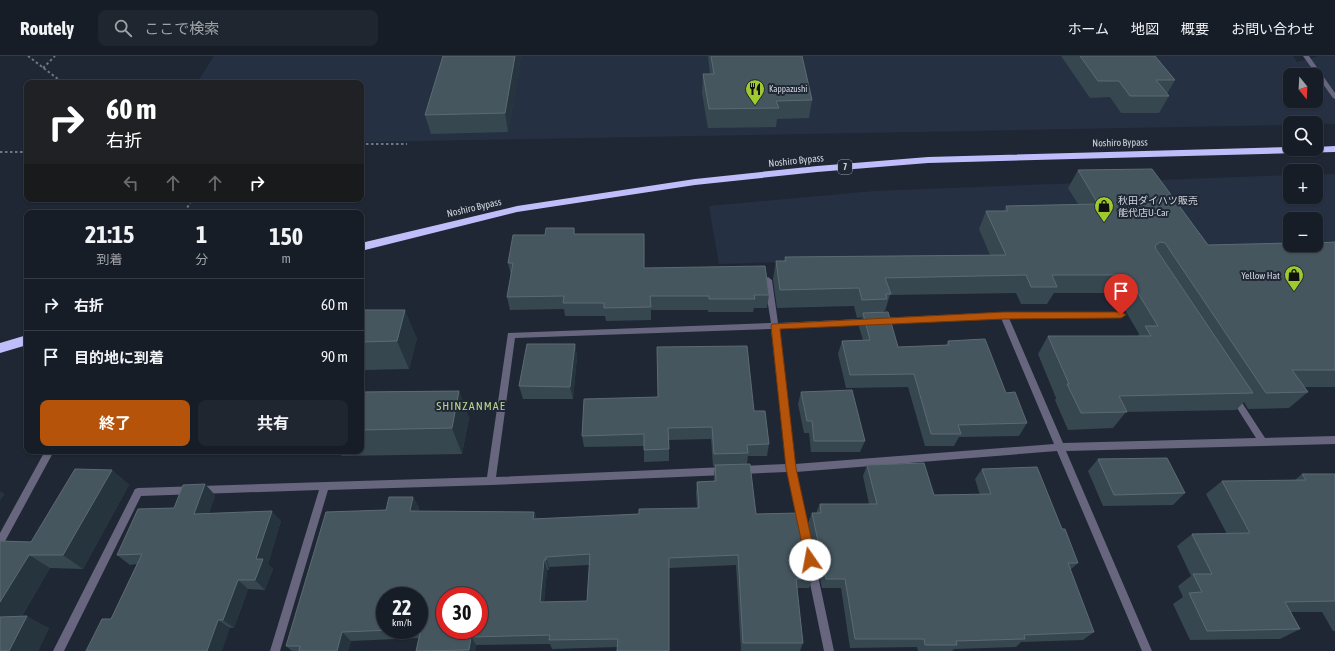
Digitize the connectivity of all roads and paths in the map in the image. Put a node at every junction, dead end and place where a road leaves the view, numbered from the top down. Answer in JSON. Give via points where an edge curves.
{"nodes":[{"id":1,"x":28,"y":56,"type":"edge"},
{"id":2,"x":55,"y":56,"type":"edge"},
{"id":3,"x":1306,"y":56,"type":"edge"},
{"id":4,"x":43,"y":68,"type":"junction"},
{"id":5,"x":59,"y":80,"type":"edge"},
{"id":6,"x":1335,"y":96,"type":"edge"},
{"id":7,"x":364,"y":144,"type":"edge"},
{"id":8,"x":408,"y":144,"type":"dead end"},
{"id":9,"x":1335,"y":149,"type":"edge"},
{"id":10,"x":0,"y":152,"type":"edge"},
{"id":11,"x":24,"y":152,"type":"edge"},
{"id":12,"x":364,"y":246,"type":"edge"},
{"id":13,"x":768,"y":280,"type":"edge"},
{"id":14,"x":1004,"y":315,"type":"junction"},
{"id":15,"x":1121,"y":315,"type":"dead end"},
{"id":16,"x":775,"y":326,"type":"junction"},
{"id":17,"x":24,"y":341,"type":"edge"},
{"id":18,"x":0,"y":348,"type":"edge"},
{"id":19,"x":1229,"y":389,"type":"edge"},
{"id":20,"x":1335,"y":440,"type":"edge"},
{"id":21,"x":1263,"y":442,"type":"junction"},
{"id":22,"x":1060,"y":447,"type":"junction"},
{"id":23,"x":48,"y":454,"type":"edge"},
{"id":24,"x":791,"y":468,"type":"junction"},
{"id":25,"x":491,"y":481,"type":"junction"},
{"id":26,"x":325,"y":486,"type":"junction"},
{"id":27,"x":0,"y":542,"type":"edge"},
{"id":28,"x":58,"y":651,"type":"edge"},
{"id":29,"x":276,"y":651,"type":"edge"},
{"id":30,"x":829,"y":651,"type":"edge"},
{"id":31,"x":1147,"y":651,"type":"edge"}],
"edges":[{"from":1,"to":4,"type":"path"},
{"from":2,"to":4,"type":"path"},
{"from":3,"to":6,"type":"street"},
{"from":4,"to":5,"type":"path"},
{"from":7,"to":8,"type":"path"},
{"from":9,"to":12,"type":"highway","name":"Noshiro Bypass","number":"7","via":[[928,160],[817,169],[695,182],[517,209]]},
{"from":10,"to":11,"type":"path"},
{"from":13,"to":16,"type":"street"},
{"from":14,"to":15,"type":"street"},
{"from":14,"to":16,"type":"street"},
{"from":14,"to":22,"type":"street"},
{"from":16,"to":24,"type":"street"},
{"from":16,"to":25,"type":"street","via":[[511,335]]},
{"from":17,"to":18,"type":"highway"},
{"from":19,"to":21,"type":"street"},
{"from":20,"to":21,"type":"street"},
{"from":21,"to":22,"type":"street"},
{"from":22,"to":24,"type":"street"},
{"from":22,"to":31,"type":"street"},
{"from":23,"to":27,"type":"street"},
{"from":24,"to":25,"type":"street"},
{"from":24,"to":30,"type":"street"},
{"from":25,"to":26,"type":"street"},
{"from":26,"to":28,"type":"street","via":[[138,492]]},
{"from":26,"to":29,"type":"street"}]}
